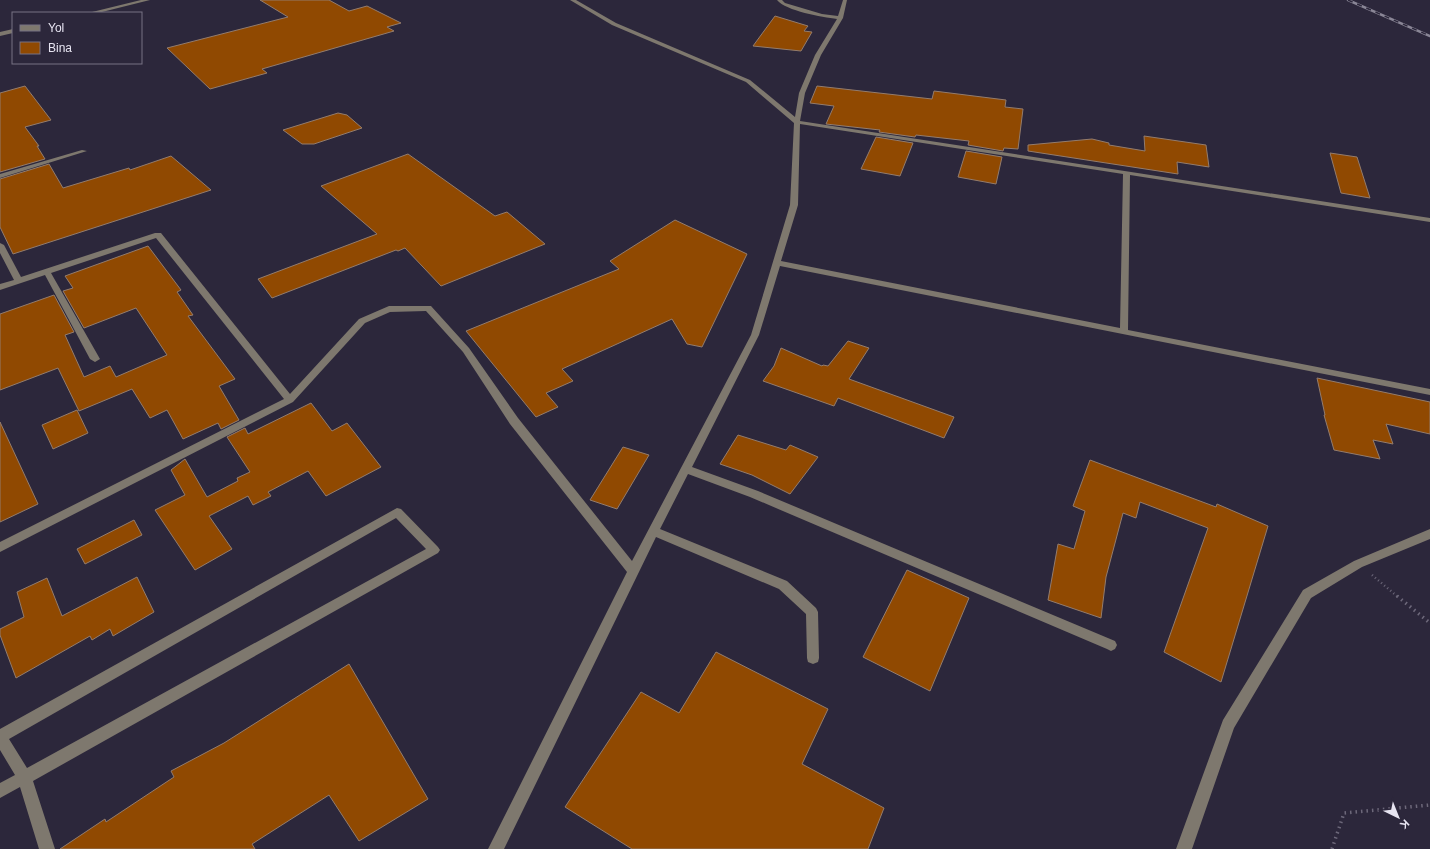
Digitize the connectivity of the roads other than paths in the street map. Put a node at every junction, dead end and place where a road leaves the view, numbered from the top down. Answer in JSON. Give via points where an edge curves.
{"nodes":[{"id":1,"x":148,"y":0,"type":"edge"},
{"id":2,"x":572,"y":0,"type":"edge"},
{"id":3,"x":779,"y":0,"type":"edge"},
{"id":4,"x":845,"y":0,"type":"edge"},
{"id":5,"x":95,"y":12,"type":"edge"},
{"id":6,"x":840,"y":18,"type":"junction"},
{"id":7,"x":12,"y":31,"type":"edge"},
{"id":8,"x":0,"y":34,"type":"edge"},
{"id":9,"x":797,"y":122,"type":"junction"},
{"id":10,"x":84,"y":151,"type":"dead end"},
{"id":11,"x":1127,"y":172,"type":"junction"},
{"id":12,"x":0,"y":176,"type":"edge"},
{"id":13,"x":1430,"y":220,"type":"edge"},
{"id":14,"x":0,"y":245,"type":"edge"},
{"id":15,"x":777,"y":263,"type":"junction"},
{"id":16,"x":47,"y":272,"type":"junction"},
{"id":17,"x":19,"y":281,"type":"junction"},
{"id":18,"x":0,"y":287,"type":"edge"},
{"id":19,"x":1124,"y":332,"type":"junction"},
{"id":20,"x":95,"y":359,"type":"dead end"},
{"id":21,"x":1430,"y":392,"type":"edge"},
{"id":22,"x":290,"y":400,"type":"junction"},
{"id":23,"x":686,"y":469,"type":"junction"},
{"id":24,"x":654,"y":531,"type":"junction"},
{"id":25,"x":1430,"y":534,"type":"edge"},
{"id":26,"x":0,"y":547,"type":"edge"},
{"id":27,"x":633,"y":571,"type":"junction"},
{"id":28,"x":1111,"y":645,"type":"dead end"},
{"id":29,"x":813,"y":658,"type":"dead end"},
{"id":30,"x":0,"y":736,"type":"edge"},
{"id":31,"x":24,"y":776,"type":"junction"},
{"id":32,"x":0,"y":791,"type":"edge"},
{"id":33,"x":47,"y":849,"type":"edge"},
{"id":34,"x":496,"y":849,"type":"edge"},
{"id":35,"x":1184,"y":849,"type":"edge"}],
"edges":[{"from":1,"to":5,"type":"street"},
{"from":2,"to":9,"type":"street","via":[[614,24],[748,81]]},
{"from":3,"to":6,"type":"street","via":[[783,4]]},
{"from":4,"to":6,"type":"street"},
{"from":6,"to":9,"type":"street","via":[[818,55],[802,93]]},
{"from":7,"to":8,"type":"street"},
{"from":9,"to":11,"type":"street"},
{"from":9,"to":15,"type":"street","via":[[794,205]]},
{"from":10,"to":12,"type":"street"},
{"from":11,"to":13,"type":"street"},
{"from":11,"to":19,"type":"street"},
{"from":14,"to":17,"type":"street"},
{"from":15,"to":19,"type":"street"},
{"from":15,"to":23,"type":"street","via":[[755,335]]},
{"from":16,"to":17,"type":"street"},
{"from":16,"to":20,"type":"street"},
{"from":16,"to":22,"type":"street","via":[[158,235]]},
{"from":17,"to":18,"type":"street"},
{"from":19,"to":21,"type":"street"},
{"from":22,"to":26,"type":"street"},
{"from":22,"to":27,"type":"street","via":[[362,321],[389,309],[428,308],[466,350],[514,422]]},
{"from":23,"to":24,"type":"street"},
{"from":23,"to":28,"type":"street","via":[[754,494]]},
{"from":24,"to":27,"type":"street"},
{"from":24,"to":29,"type":"street","via":[[783,585],[812,612]]},
{"from":25,"to":35,"type":"street","via":[[1358,564],[1307,594],[1228,725]]},
{"from":27,"to":34,"type":"street"},
{"from":30,"to":31,"type":"street"},
{"from":30,"to":31,"type":"street","via":[[397,512],[434,550]]},
{"from":31,"to":32,"type":"street"},
{"from":31,"to":33,"type":"street"}]}
